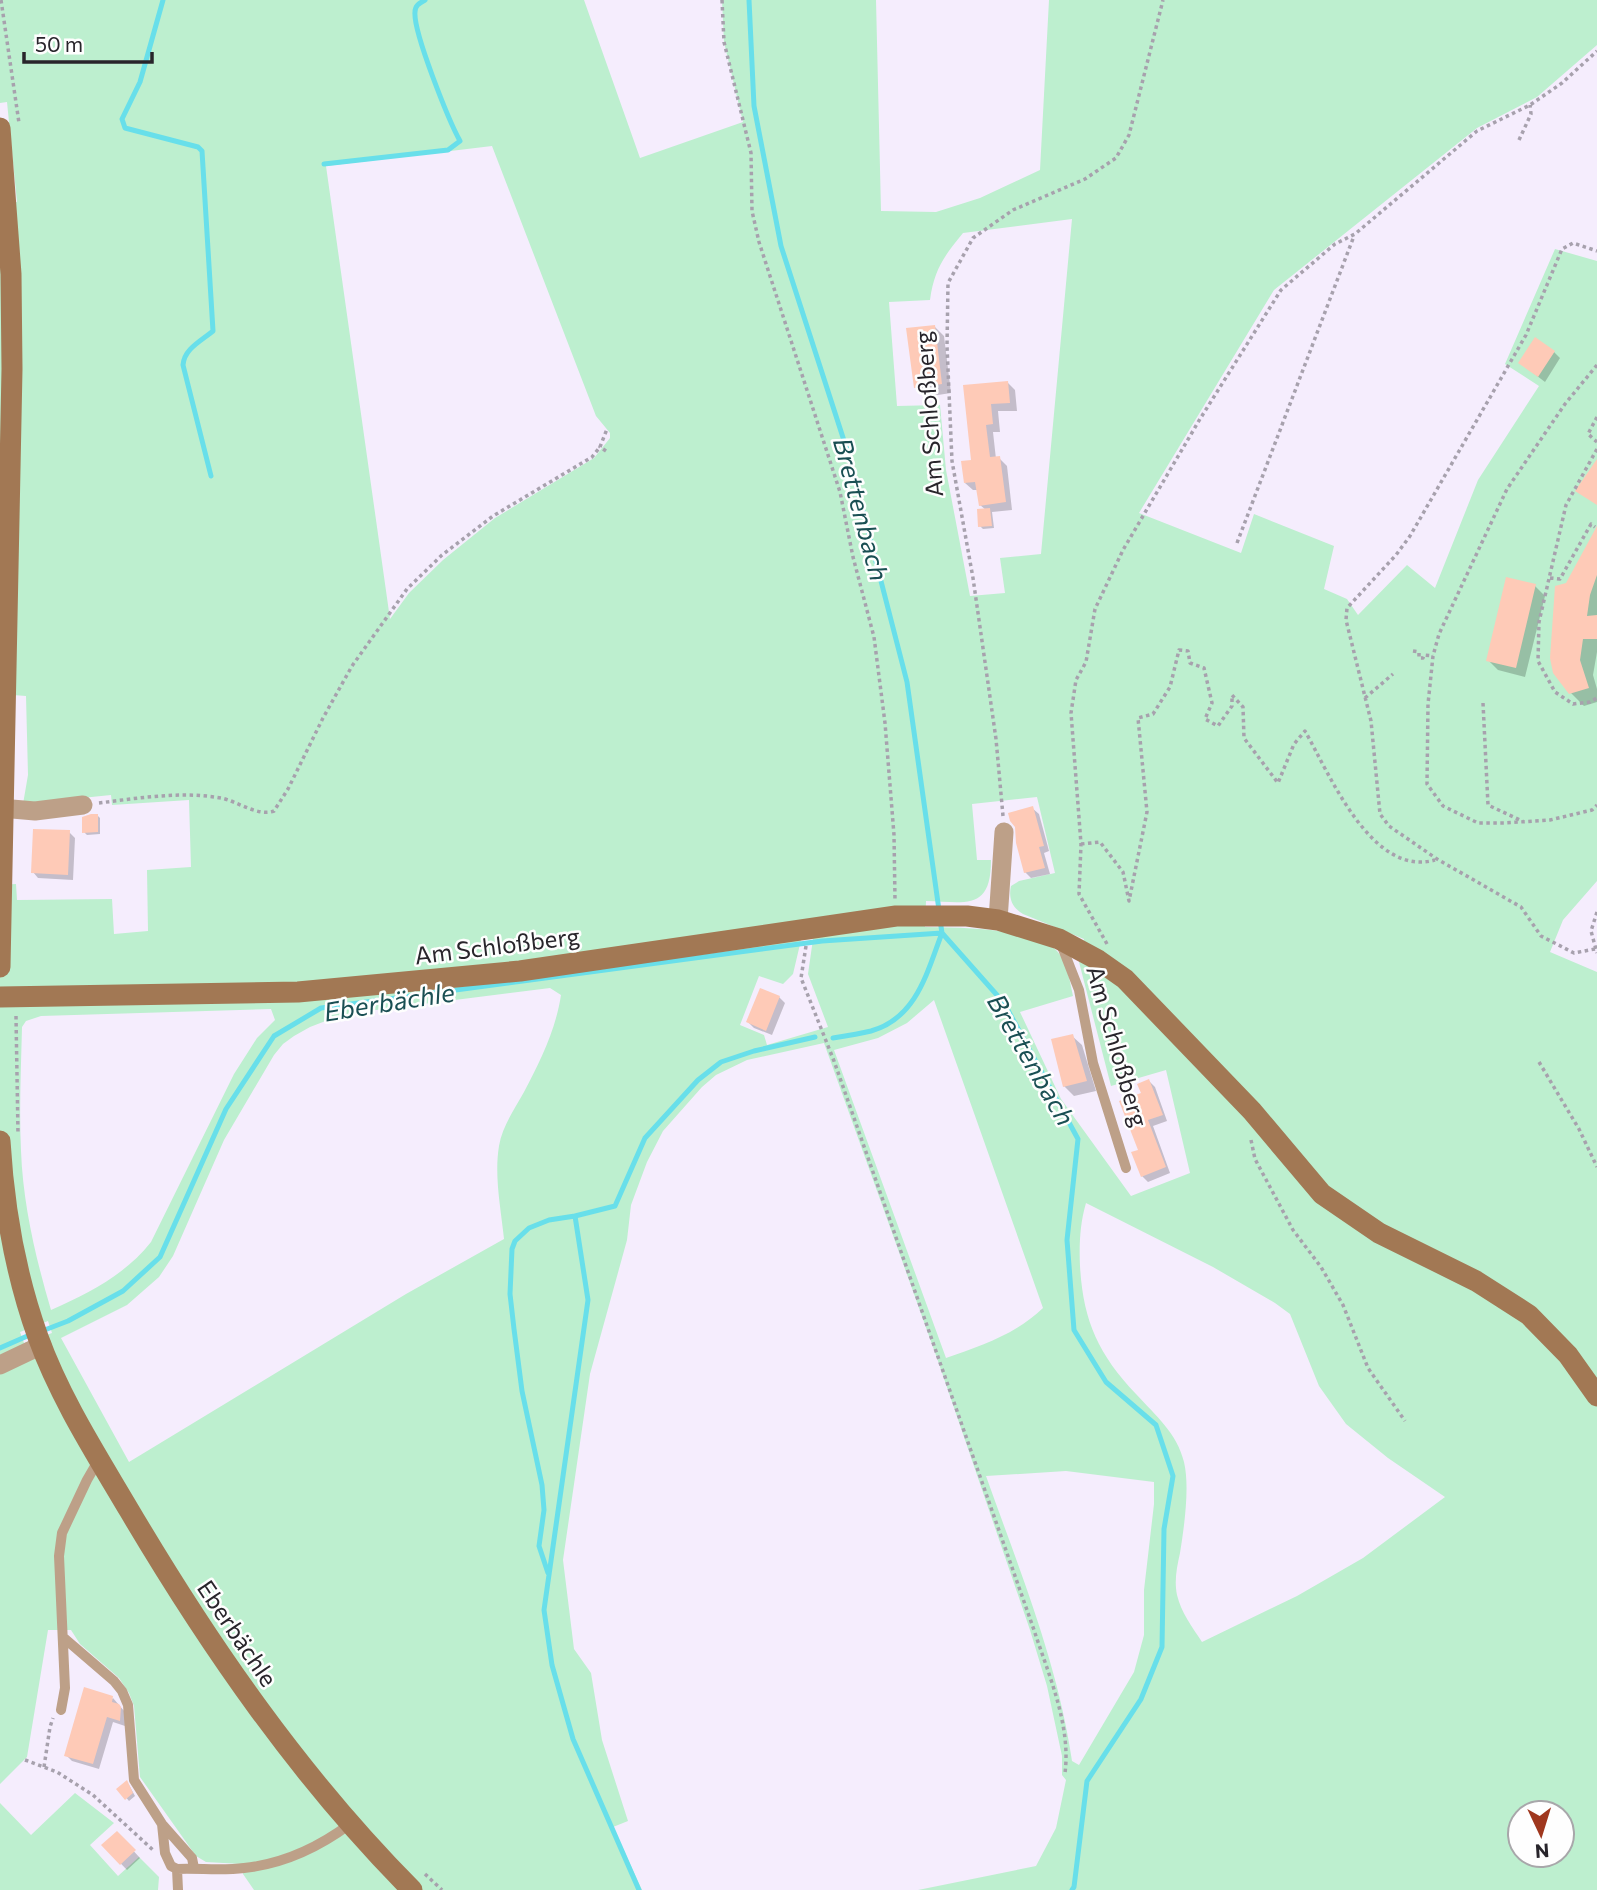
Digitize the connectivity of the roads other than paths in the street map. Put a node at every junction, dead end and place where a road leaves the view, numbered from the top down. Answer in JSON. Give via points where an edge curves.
{"nodes":[{"id":1,"x":0,"y":128,"type":"edge"},
{"id":2,"x":83,"y":805,"type":"road end"},
{"id":3,"x":2,"y":809,"type":"edge"},
{"id":4,"x":1004,"y":832,"type":"road end"},
{"id":5,"x":998,"y":920,"type":"junction"},
{"id":6,"x":1059,"y":939,"type":"junction"},
{"id":7,"x":0,"y":967,"type":"edge"},
{"id":8,"x":8,"y":997,"type":"edge"},
{"id":9,"x":9,"y":1140,"type":"edge"},
{"id":10,"x":1126,"y":1168,"type":"dead end"},
{"id":11,"x":38,"y":1336,"type":"junction"},
{"id":12,"x":0,"y":1365,"type":"edge"},
{"id":13,"x":1597,"y":1396,"type":"edge"},
{"id":14,"x":99,"y":1460,"type":"junction"},
{"id":15,"x":64,"y":1638,"type":"junction"},
{"id":16,"x":61,"y":1710,"type":"road end"},
{"id":17,"x":162,"y":1824,"type":"junction"},
{"id":18,"x":350,"y":1824,"type":"junction"},
{"id":19,"x":194,"y":1868,"type":"junction"},
{"id":20,"x":177,"y":1869,"type":"junction"},
{"id":21,"x":178,"y":1890,"type":"edge"},
{"id":22,"x":412,"y":1890,"type":"edge"}],
"edges":[{"from":1,"to":3,"type":"street","via":[[12,369]]},
{"from":2,"to":3,"type":"street","via":[[35,811]]},
{"from":3,"to":7,"type":"street"},
{"from":4,"to":5,"type":"street"},
{"from":5,"to":6,"type":"street","name":"Am Schloßberg"},
{"from":5,"to":8,"type":"street","name":"Am Schloßberg","via":[[896,916],[546,967],[298,992]]},
{"from":6,"to":10,"type":"lane","name":"Am Schloßberg","via":[[1079,990],[1093,1063]]},
{"from":6,"to":13,"type":"street","name":"Am Schloßberg","via":[[1125,979],[1256,1116],[1322,1194],[1379,1233],[1476,1281],[1529,1315],[1568,1355]]},
{"from":9,"to":11,"type":"street","name":"Eberbächle","via":[[9,1228]]},
{"from":11,"to":12,"type":"street"},
{"from":11,"to":14,"type":"street","name":"Eberbächle","via":[[61,1391]]},
{"from":14,"to":15,"type":"lane","via":[[62,1533]]},
{"from":14,"to":18,"type":"street","name":"Eberbächle","via":[[258,1710]]},
{"from":15,"to":16,"type":"lane"},
{"from":15,"to":17,"type":"lane","via":[[114,1681],[128,1704],[134,1780]]},
{"from":17,"to":19,"type":"lane","via":[[192,1858]]},
{"from":17,"to":20,"type":"lane","via":[[165,1853]]},
{"from":18,"to":19,"type":"lane","via":[[327,1841],[275,1862],[243,1868]]},
{"from":18,"to":22,"type":"street","name":"Eberbächle"},
{"from":19,"to":20,"type":"lane"},
{"from":20,"to":21,"type":"lane"}]}
